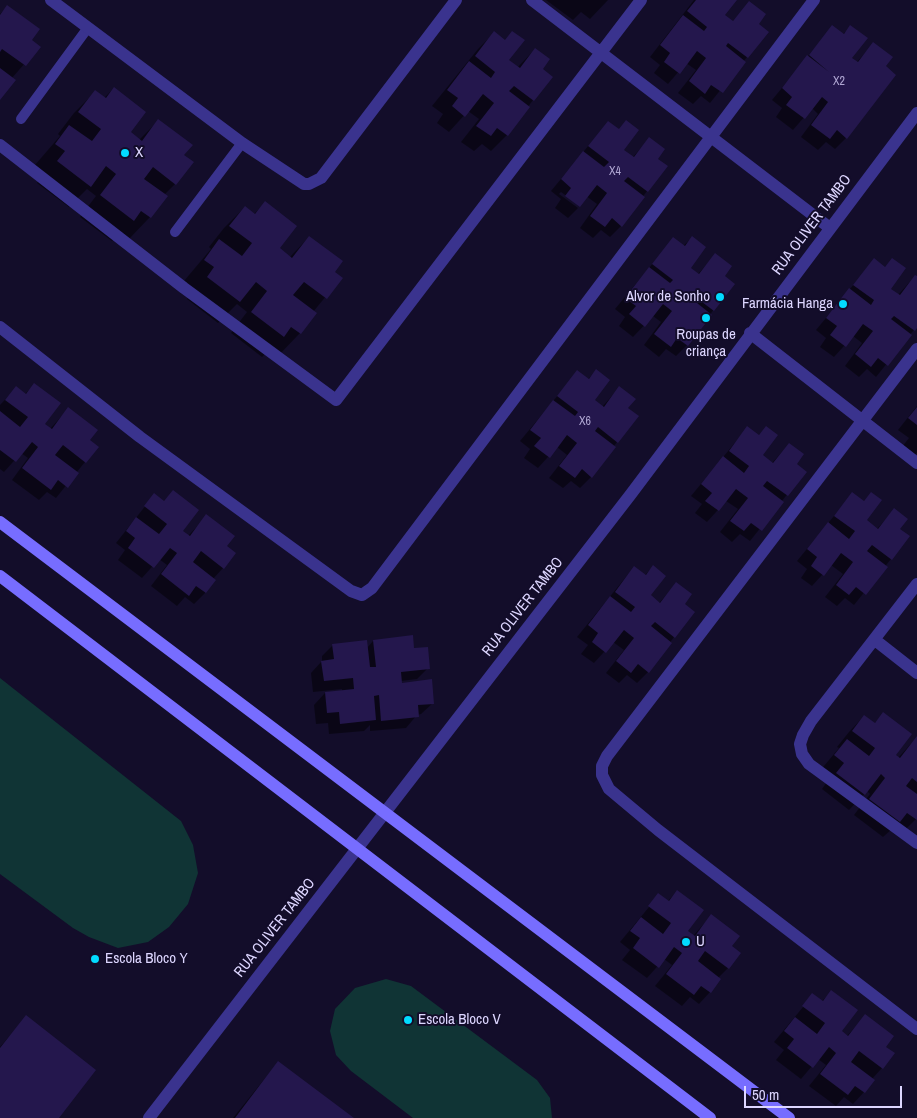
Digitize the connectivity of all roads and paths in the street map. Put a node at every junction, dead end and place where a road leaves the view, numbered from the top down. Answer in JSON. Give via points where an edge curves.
{"nodes":[{"id":1,"x":51,"y":0,"type":"edge"},
{"id":2,"x":456,"y":0,"type":"edge"},
{"id":3,"x":532,"y":0,"type":"edge"},
{"id":4,"x":641,"y":0,"type":"edge"},
{"id":5,"x":814,"y":0,"type":"edge"},
{"id":6,"x":87,"y":29,"type":"junction"},
{"id":7,"x":601,"y":52,"type":"junction"},
{"id":8,"x":917,"y":112,"type":"edge"},
{"id":9,"x":21,"y":119,"type":"dead end"},
{"id":10,"x":710,"y":135,"type":"junction"},
{"id":11,"x":242,"y":143,"type":"junction"},
{"id":12,"x":0,"y":145,"type":"edge"},
{"id":13,"x":830,"y":228,"type":"junction"},
{"id":14,"x":175,"y":232,"type":"dead end"},
{"id":15,"x":0,"y":327,"type":"edge"},
{"id":16,"x":750,"y":333,"type":"junction"},
{"id":17,"x":917,"y":349,"type":"edge"},
{"id":18,"x":862,"y":421,"type":"junction"},
{"id":19,"x":917,"y":463,"type":"edge"},
{"id":20,"x":0,"y":522,"type":"edge"},
{"id":21,"x":0,"y":576,"type":"edge"},
{"id":22,"x":917,"y":584,"type":"edge"},
{"id":23,"x":875,"y":640,"type":"junction"},
{"id":24,"x":917,"y":673,"type":"edge"},
{"id":25,"x":385,"y":813,"type":"junction"},
{"id":26,"x":917,"y":843,"type":"edge"},
{"id":27,"x":357,"y":848,"type":"junction"},
{"id":28,"x":917,"y":1029,"type":"edge"},
{"id":29,"x":148,"y":1118,"type":"edge"},
{"id":30,"x":710,"y":1118,"type":"edge"},
{"id":31,"x":789,"y":1118,"type":"edge"}],
"edges":[{"from":1,"to":6,"type":"street"},
{"from":2,"to":11,"type":"street","via":[[315,182],[304,184]]},
{"from":3,"to":7,"type":"street"},
{"from":4,"to":7,"type":"street"},
{"from":5,"to":10,"type":"street"},
{"from":6,"to":9,"type":"lane"},
{"from":6,"to":11,"type":"street"},
{"from":7,"to":10,"type":"street"},
{"from":7,"to":12,"type":"street","via":[[336,400],[176,282]]},
{"from":8,"to":13,"type":"street","name":"RUA OLIVER TAMBO"},
{"from":10,"to":13,"type":"street"},
{"from":10,"to":15,"type":"street","via":[[372,588],[362,595],[344,586],[156,448]]},
{"from":11,"to":14,"type":"lane"},
{"from":13,"to":16,"type":"street","name":"RUA OLIVER TAMBO"},
{"from":16,"to":18,"type":"street"},
{"from":16,"to":25,"type":"street","name":"RUA OLIVER TAMBO","via":[[631,494]]},
{"from":17,"to":18,"type":"street"},
{"from":18,"to":19,"type":"street"},
{"from":18,"to":28,"type":"street","via":[[607,756],[602,776],[609,789],[658,830]]},
{"from":20,"to":25,"type":"street"},
{"from":21,"to":27,"type":"street"},
{"from":22,"to":23,"type":"street"},
{"from":23,"to":24,"type":"street"},
{"from":23,"to":26,"type":"street","via":[[802,735],[802,754],[809,764]]},
{"from":25,"to":27,"type":"street","name":"RUA OLIVER TAMBO"},
{"from":25,"to":31,"type":"street"},
{"from":27,"to":29,"type":"street","name":"RUA OLIVER TAMBO"},
{"from":27,"to":30,"type":"street"}]}
